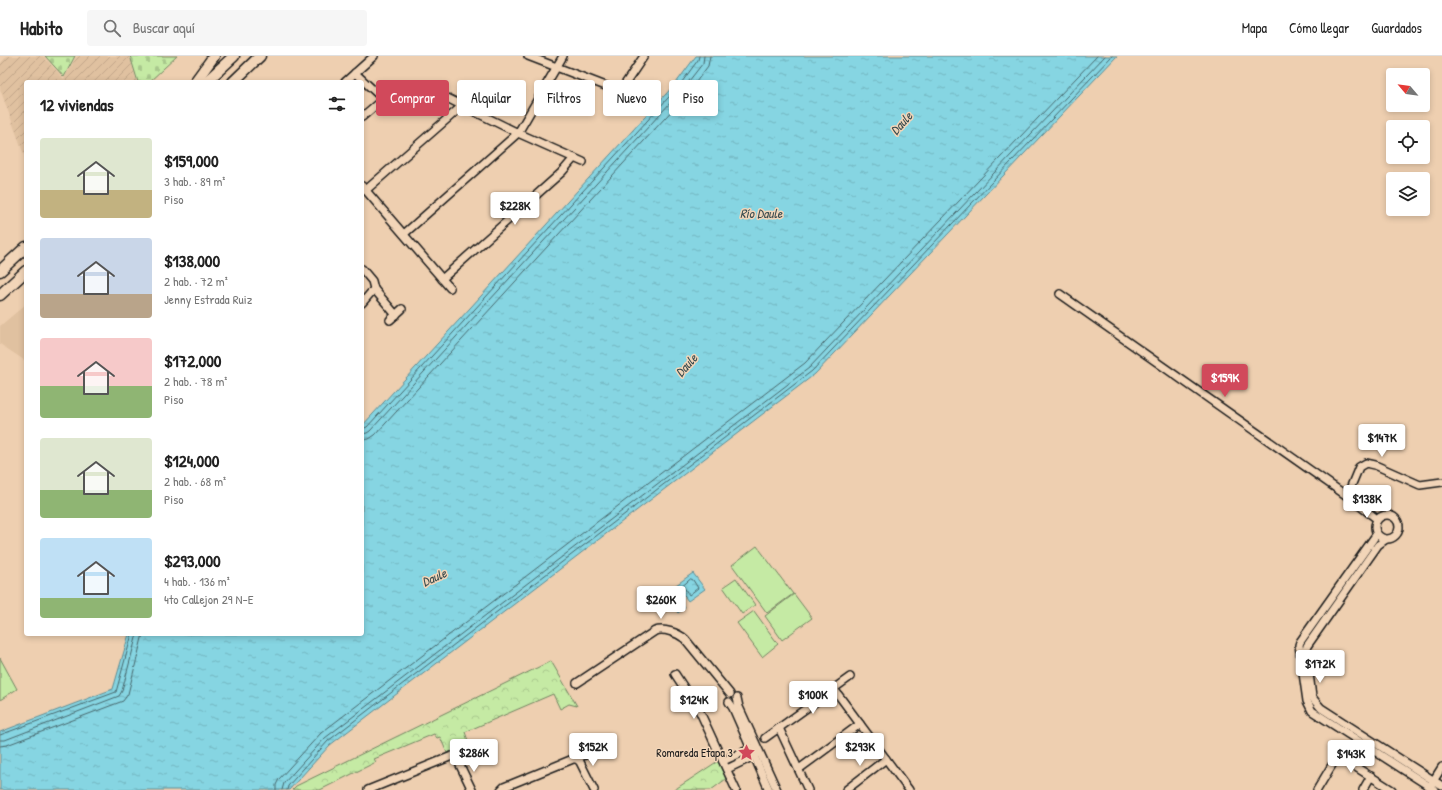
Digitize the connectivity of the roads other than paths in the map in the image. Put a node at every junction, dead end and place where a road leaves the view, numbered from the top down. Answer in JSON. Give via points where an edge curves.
{"nodes":[{"id":1,"x":214,"y":56,"type":"edge"},
{"id":2,"x":234,"y":56,"type":"edge"},
{"id":3,"x":260,"y":56,"type":"edge"},
{"id":4,"x":374,"y":56,"type":"edge"},
{"id":5,"x":528,"y":56,"type":"edge"},
{"id":6,"x":563,"y":56,"type":"edge"},
{"id":7,"x":644,"y":56,"type":"edge"},
{"id":8,"x":556,"y":67,"type":"junction"},
{"id":9,"x":355,"y":73,"type":"junction"},
{"id":10,"x":196,"y":80,"type":"edge"},
{"id":11,"x":208,"y":80,"type":"edge"},
{"id":12,"x":235,"y":80,"type":"edge"},
{"id":13,"x":347,"y":80,"type":"edge"},
{"id":14,"x":363,"y":80,"type":"edge"},
{"id":15,"x":364,"y":81,"type":"edge"},
{"id":16,"x":376,"y":92,"type":"edge"},
{"id":17,"x":376,"y":104,"type":"edge"},
{"id":18,"x":457,"y":110,"type":"edge"},
{"id":19,"x":364,"y":115,"type":"edge"},
{"id":20,"x":483,"y":116,"type":"edge"},
{"id":21,"x":518,"y":133,"type":"junction"},
{"id":22,"x":574,"y":158,"type":"junction"},
{"id":23,"x":583,"y":162,"type":"dead end"},
{"id":24,"x":364,"y":188,"type":"edge"},
{"id":25,"x":404,"y":234,"type":"junction"},
{"id":26,"x":24,"y":249,"type":"edge"},
{"id":27,"x":0,"y":271,"type":"edge"},
{"id":28,"x":364,"y":271,"type":"edge"},
{"id":29,"x":24,"y":273,"type":"edge"},
{"id":30,"x":442,"y":279,"type":"junction"},
{"id":31,"x":450,"y":288,"type":"dead end"},
{"id":32,"x":374,"y":289,"type":"junction"},
{"id":33,"x":0,"y":294,"type":"edge"},
{"id":34,"x":1060,"y":294,"type":"dead end"},
{"id":35,"x":364,"y":301,"type":"edge"},
{"id":36,"x":402,"y":310,"type":"dead end"},
{"id":37,"x":396,"y":315,"type":"junction"},
{"id":38,"x":390,"y":320,"type":"dead end"},
{"id":39,"x":1442,"y":482,"type":"edge"},
{"id":40,"x":1347,"y":496,"type":"junction"},
{"id":41,"x":1377,"y":519,"type":"junction"},
{"id":42,"x":1376,"y":534,"type":"junction"},
{"id":43,"x":1385,"y":540,"type":"junction"},
{"id":44,"x":675,"y":674,"type":"dead end"},
{"id":45,"x":850,"y":677,"type":"dead end"},
{"id":46,"x":577,"y":683,"type":"dead end"},
{"id":47,"x":834,"y":689,"type":"junction"},
{"id":48,"x":730,"y":694,"type":"junction"},
{"id":49,"x":737,"y":698,"type":"junction"},
{"id":50,"x":728,"y":702,"type":"junction"},
{"id":51,"x":860,"y":724,"type":"junction"},
{"id":52,"x":779,"y":728,"type":"junction"},
{"id":53,"x":765,"y":738,"type":"dead end"},
{"id":54,"x":750,"y":749,"type":"junction"},
{"id":55,"x":759,"y":750,"type":"junction"},
{"id":56,"x":592,"y":751,"type":"dead end"},
{"id":57,"x":754,"y":756,"type":"junction"},
{"id":58,"x":577,"y":759,"type":"junction"},
{"id":59,"x":886,"y":760,"type":"junction"},
{"id":60,"x":723,"y":761,"type":"junction"},
{"id":61,"x":1442,"y":767,"type":"edge"},
{"id":62,"x":726,"y":769,"type":"junction"},
{"id":63,"x":799,"y":769,"type":"junction"},
{"id":64,"x":1371,"y":776,"type":"junction"},
{"id":65,"x":1433,"y":786,"type":"edge"},
{"id":66,"x":1442,"y":786,"type":"edge"},
{"id":67,"x":368,"y":790,"type":"edge"},
{"id":68,"x":472,"y":790,"type":"edge"},
{"id":69,"x":501,"y":790,"type":"edge"},
{"id":70,"x":594,"y":790,"type":"edge"},
{"id":71,"x":736,"y":790,"type":"edge"},
{"id":72,"x":769,"y":790,"type":"edge"},
{"id":73,"x":777,"y":790,"type":"edge"},
{"id":74,"x":808,"y":790,"type":"edge"},
{"id":75,"x":846,"y":790,"type":"edge"},
{"id":76,"x":909,"y":790,"type":"edge"},
{"id":77,"x":1317,"y":790,"type":"edge"},
{"id":78,"x":1363,"y":790,"type":"edge"},
{"id":79,"x":1392,"y":790,"type":"edge"}],
"edges":[{"from":1,"to":10,"type":"highway"},
{"from":2,"to":11,"type":"highway"},
{"from":3,"to":12,"type":"highway"},
{"from":4,"to":9,"type":"street"},
{"from":5,"to":8,"type":"street"},
{"from":6,"to":8,"type":"street"},
{"from":7,"to":8,"type":"street","via":[[621,90]]},
{"from":8,"to":21,"type":"street"},
{"from":9,"to":13,"type":"street"},
{"from":9,"to":14,"type":"street"},
{"from":15,"to":16,"type":"street"},
{"from":17,"to":19,"type":"street"},
{"from":18,"to":24,"type":"street"},
{"from":20,"to":21,"type":"street"},
{"from":21,"to":22,"type":"street"},
{"from":21,"to":25,"type":"street"},
{"from":22,"to":23,"type":"street"},
{"from":22,"to":30,"type":"street","via":[[562,172]]},
{"from":24,"to":25,"type":"street"},
{"from":25,"to":30,"type":"street"},
{"from":26,"to":27,"type":"highway"},
{"from":28,"to":32,"type":"street","via":[[372,281]]},
{"from":29,"to":33,"type":"highway"},
{"from":30,"to":31,"type":"street"},
{"from":32,"to":35,"type":"street"},
{"from":32,"to":37,"type":"street"},
{"from":34,"to":40,"type":"street"},
{"from":36,"to":37,"type":"street"},
{"from":37,"to":38,"type":"street"},
{"from":39,"to":40,"type":"street","via":[[1420,485],[1366,463],[1359,467]]},
{"from":40,"to":41,"type":"street"},
{"from":41,"to":42,"type":"street","via":[[1374,530]]},
{"from":41,"to":43,"type":"street","via":[[1387,515],[1393,517],[1399,526],[1398,532]]},
{"from":42,"to":43,"type":"street"},
{"from":42,"to":65,"type":"street","via":[[1300,642],[1307,701],[1312,711]]},
{"from":43,"to":65,"type":"street","via":[[1378,545],[1307,646],[1312,697],[1321,708]]},
{"from":44,"to":60,"type":"street","via":[[700,712]]},
{"from":45,"to":47,"type":"street"},
{"from":46,"to":48,"type":"street","via":[[660,630],[678,634],[685,639]]},
{"from":47,"to":51,"type":"street"},
{"from":47,"to":52,"type":"street"},
{"from":48,"to":49,"type":"street","via":[[735,694]]},
{"from":48,"to":50,"type":"street"},
{"from":49,"to":50,"type":"street","via":[[734,703]]},
{"from":49,"to":55,"type":"street"},
{"from":50,"to":54,"type":"street"},
{"from":51,"to":59,"type":"street"},
{"from":51,"to":63,"type":"street"},
{"from":52,"to":53,"type":"street"},
{"from":52,"to":63,"type":"street"},
{"from":54,"to":55,"type":"street"},
{"from":54,"to":57,"type":"street"},
{"from":54,"to":60,"type":"street"},
{"from":55,"to":57,"type":"street"},
{"from":55,"to":73,"type":"street"},
{"from":56,"to":58,"type":"street"},
{"from":57,"to":62,"type":"street"},
{"from":57,"to":72,"type":"street"},
{"from":58,"to":69,"type":"street"},
{"from":58,"to":70,"type":"street"},
{"from":59,"to":75,"type":"street"},
{"from":59,"to":76,"type":"street"},
{"from":60,"to":62,"type":"street"},
{"from":61,"to":65,"type":"street"},
{"from":62,"to":71,"type":"street"},
{"from":63,"to":74,"type":"street"},
{"from":64,"to":77,"type":"street","via":[[1339,757]]},
{"from":64,"to":78,"type":"street"},
{"from":64,"to":79,"type":"street"},
{"from":65,"to":66,"type":"street"},
{"from":67,"to":68,"type":"street","via":[[452,756],[457,759]]}]}
